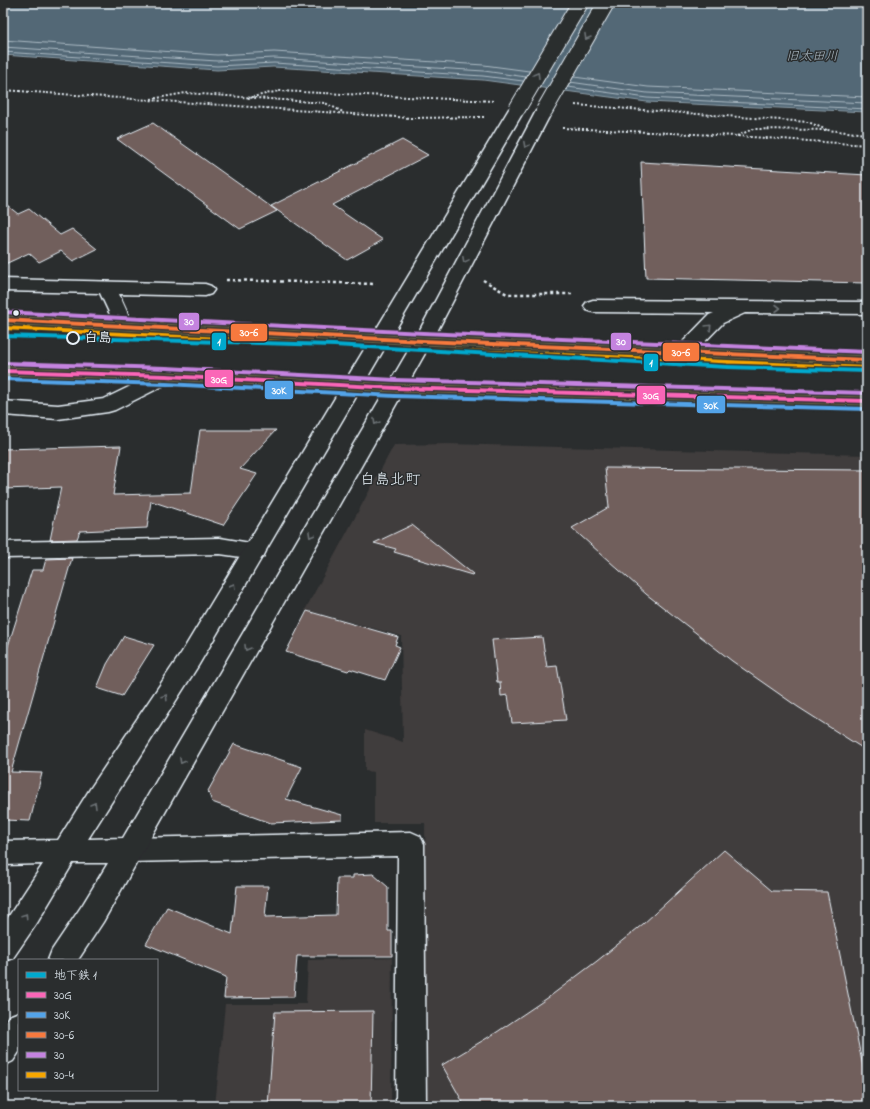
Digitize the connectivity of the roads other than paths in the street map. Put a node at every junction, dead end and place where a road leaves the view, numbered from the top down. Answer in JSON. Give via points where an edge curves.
{"nodes":[{"id":1,"x":580,"y":3,"type":"edge"},
{"id":2,"x":606,"y":3,"type":"edge"},
{"id":3,"x":3,"y":285,"type":"edge"},
{"id":4,"x":107,"y":288,"type":"junction"},
{"id":5,"x":205,"y":290,"type":"dead end"},
{"id":6,"x":593,"y":306,"type":"dead end"},
{"id":7,"x":740,"y":308,"type":"junction"},
{"id":8,"x":867,"y":308,"type":"edge"},
{"id":9,"x":3,"y":320,"type":"edge"},
{"id":10,"x":124,"y":325,"type":"junction"},
{"id":11,"x":381,"y":338,"type":"junction"},
{"id":12,"x":423,"y":341,"type":"junction"},
{"id":13,"x":683,"y":353,"type":"junction"},
{"id":14,"x":867,"y":360,"type":"edge"},
{"id":15,"x":3,"y":371,"type":"edge"},
{"id":16,"x":166,"y":376,"type":"junction"},
{"id":17,"x":351,"y":386,"type":"junction"},
{"id":18,"x":395,"y":388,"type":"junction"},
{"id":19,"x":867,"y":401,"type":"edge"},
{"id":20,"x":3,"y":408,"type":"edge"},
{"id":21,"x":3,"y":550,"type":"edge"},
{"id":22,"x":255,"y":551,"type":"junction"},
{"id":23,"x":129,"y":850,"type":"junction"},
{"id":24,"x":65,"y":852,"type":"junction"},
{"id":25,"x":3,"y":853,"type":"edge"},
{"id":26,"x":3,"y":948,"type":"edge"},
{"id":27,"x":63,"y":959,"type":"edge"},
{"id":28,"x":18,"y":1028,"type":"edge"},
{"id":29,"x":3,"y":1051,"type":"edge"},
{"id":30,"x":411,"y":1106,"type":"edge"}],
"edges":[{"from":11,"to":1,"type":"street","one_way":true,"bridge":true},
{"from":2,"to":12,"type":"street","one_way":true,"bridge":true,"via":[[544,111]]},
{"from":3,"to":4,"type":"street"},
{"from":4,"to":5,"type":"street"},
{"from":4,"to":10,"type":"street"},
{"from":6,"to":7,"type":"street"},
{"from":7,"to":8,"type":"street","one_way":true},
{"from":13,"to":7,"type":"street","one_way":true,"via":[[716,319]]},
{"from":9,"to":10,"type":"highway"},
{"from":10,"to":11,"type":"highway"},
{"from":11,"to":12,"type":"highway"},
{"from":11,"to":17,"type":"street"},
{"from":12,"to":13,"type":"highway"},
{"from":12,"to":18,"type":"street"},
{"from":13,"to":14,"type":"highway"},
{"from":15,"to":16,"type":"highway"},
{"from":16,"to":17,"type":"highway"},
{"from":16,"to":20,"type":"street","via":[[108,405],[58,412]]},
{"from":17,"to":18,"type":"highway"},
{"from":17,"to":22,"type":"street"},
{"from":18,"to":19,"type":"highway"},
{"from":18,"to":23,"type":"street","one_way":true,"via":[[176,773]]},
{"from":21,"to":22,"type":"street","via":[[220,546]]},
{"from":24,"to":22,"type":"street","one_way":true,"via":[[190,659]]},
{"from":23,"to":24,"type":"street"},
{"from":23,"to":27,"type":"street"},
{"from":23,"to":30,"type":"street","via":[[411,844]]},
{"from":24,"to":25,"type":"street"},
{"from":26,"to":24,"type":"street","one_way":true},
{"from":28,"to":29,"type":"street"}]}
